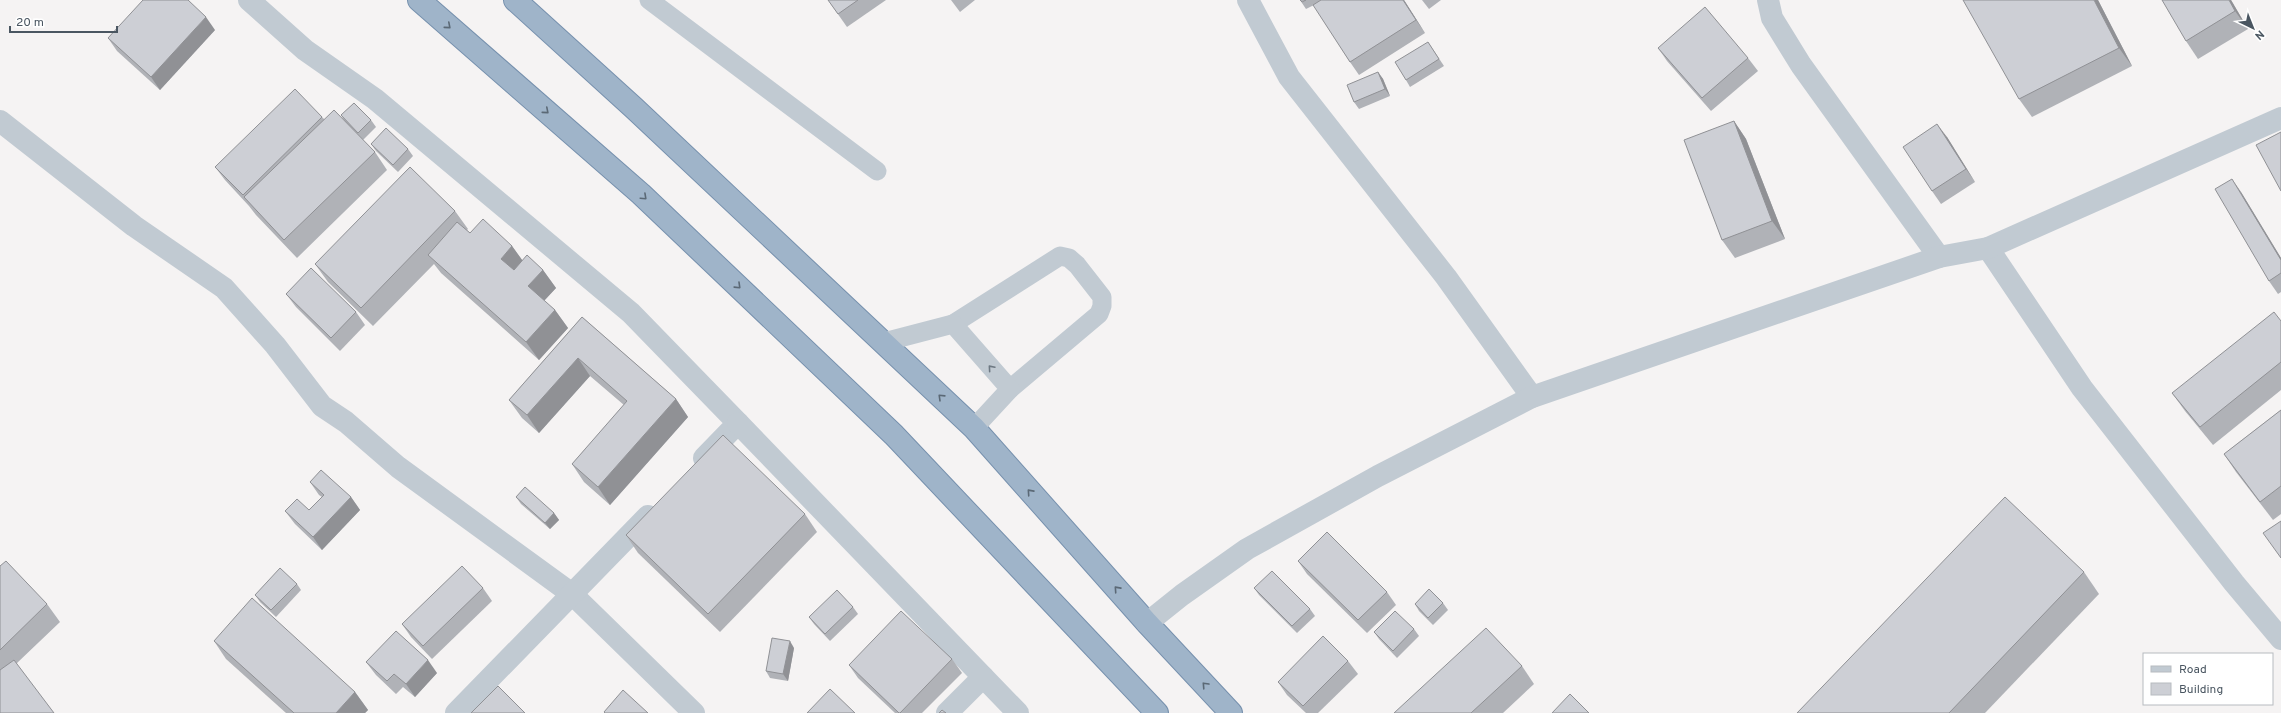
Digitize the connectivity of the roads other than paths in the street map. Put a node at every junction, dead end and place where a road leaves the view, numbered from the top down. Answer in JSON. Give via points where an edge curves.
{"nodes":[{"id":1,"x":249,"y":0,"type":"edge"},
{"id":2,"x":419,"y":0,"type":"edge"},
{"id":3,"x":515,"y":0,"type":"edge"},
{"id":4,"x":650,"y":0,"type":"edge"},
{"id":5,"x":1248,"y":0,"type":"edge"},
{"id":6,"x":1768,"y":0,"type":"edge"},
{"id":7,"x":2281,"y":118,"type":"edge"},
{"id":8,"x":0,"y":121,"type":"edge"},
{"id":9,"x":877,"y":171,"type":"dead end"},
{"id":10,"x":1988,"y":248,"type":"junction"},
{"id":11,"x":1939,"y":257,"type":"junction"},
{"id":12,"x":953,"y":324,"type":"junction"},
{"id":13,"x":884,"y":342,"type":"junction"},
{"id":14,"x":1010,"y":389,"type":"junction"},
{"id":15,"x":1532,"y":397,"type":"junction"},
{"id":16,"x":738,"y":422,"type":"junction"},
{"id":17,"x":974,"y":428,"type":"junction"},
{"id":18,"x":688,"y":474,"type":"edge"},
{"id":19,"x":660,"y":503,"type":"edge"},
{"id":20,"x":572,"y":594,"type":"junction"},
{"id":21,"x":1147,"y":623,"type":"junction"},
{"id":22,"x":2281,"y":639,"type":"edge"},
{"id":23,"x":983,"y":677,"type":"junction"},
{"id":24,"x":456,"y":713,"type":"edge"},
{"id":25,"x":694,"y":713,"type":"edge"},
{"id":26,"x":947,"y":713,"type":"edge"},
{"id":27,"x":1018,"y":713,"type":"edge"},
{"id":28,"x":1157,"y":713,"type":"edge"},
{"id":29,"x":1232,"y":713,"type":"edge"}],
"edges":[{"from":1,"to":16,"type":"street","via":[[305,50],[375,99],[631,313]]},
{"from":2,"to":28,"type":"highway","one_way":true,"via":[[641,194],[894,435]]},
{"from":3,"to":13,"type":"highway"},
{"from":4,"to":9,"type":"lane"},
{"from":5,"to":15,"type":"street","via":[[1289,77],[1446,277]]},
{"from":6,"to":11,"type":"street","via":[[1772,18],[1801,65]]},
{"from":7,"to":10,"type":"street"},
{"from":8,"to":20,"type":"street","via":[[134,226],[224,288],[275,345],[322,406],[346,422],[398,467]]},
{"from":10,"to":11,"type":"street"},
{"from":10,"to":22,"type":"street","via":[[2082,388],[2234,583]]},
{"from":11,"to":15,"type":"street"},
{"from":12,"to":13,"type":"lane"},
{"from":14,"to":12,"type":"lane","one_way":true},
{"from":12,"to":14,"type":"lane","via":[[1060,256],[1069,258],[1077,264],[1102,297],[1099,314]]},
{"from":17,"to":13,"type":"highway","one_way":true},
{"from":14,"to":17,"type":"lane"},
{"from":15,"to":21,"type":"street","via":[[1378,476],[1247,549]]},
{"from":16,"to":18,"type":"street"},
{"from":16,"to":23,"type":"street"},
{"from":21,"to":17,"type":"highway","one_way":true},
{"from":19,"to":20,"type":"street"},
{"from":20,"to":24,"type":"street"},
{"from":20,"to":25,"type":"street"},
{"from":29,"to":21,"type":"highway","one_way":true},
{"from":23,"to":26,"type":"street"},
{"from":23,"to":27,"type":"street"}]}
